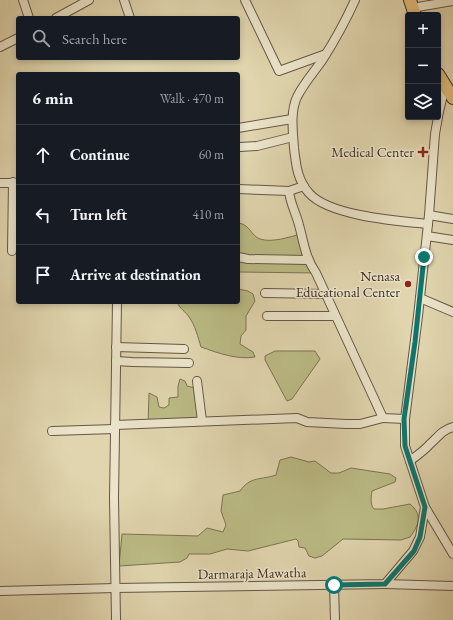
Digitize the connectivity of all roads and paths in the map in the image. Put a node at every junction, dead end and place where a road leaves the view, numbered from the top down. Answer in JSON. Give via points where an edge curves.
{"nodes":[{"id":1,"x":23,"y":0,"type":"edge"},
{"id":2,"x":89,"y":0,"type":"edge"},
{"id":3,"x":124,"y":0,"type":"edge"},
{"id":4,"x":245,"y":0,"type":"edge"},
{"id":5,"x":355,"y":0,"type":"edge"},
{"id":6,"x":453,"y":1,"type":"edge"},
{"id":7,"x":412,"y":8,"type":"edge"},
{"id":8,"x":28,"y":16,"type":"edge"},
{"id":9,"x":60,"y":16,"type":"edge"},
{"id":10,"x":129,"y":16,"type":"edge"},
{"id":11,"x":16,"y":39,"type":"edge"},
{"id":12,"x":0,"y":47,"type":"edge"},
{"id":13,"x":326,"y":54,"type":"junction"},
{"id":14,"x":441,"y":79,"type":"edge"},
{"id":15,"x":445,"y":86,"type":"junction"},
{"id":16,"x":453,"y":98,"type":"edge"},
{"id":17,"x":441,"y":104,"type":"edge"},
{"id":18,"x":292,"y":119,"type":"junction"},
{"id":19,"x":437,"y":120,"type":"edge"},
{"id":20,"x":240,"y":128,"type":"edge"},
{"id":21,"x":293,"y":137,"type":"junction"},
{"id":22,"x":240,"y":147,"type":"dead end"},
{"id":23,"x":15,"y":182,"type":"edge"},
{"id":24,"x":0,"y":183,"type":"edge"},
{"id":25,"x":304,"y":186,"type":"junction"},
{"id":26,"x":240,"y":189,"type":"edge"},
{"id":27,"x":289,"y":191,"type":"junction"},
{"id":28,"x":429,"y":215,"type":"junction"},
{"id":29,"x":453,"y":219,"type":"edge"},
{"id":30,"x":428,"y":224,"type":"junction"},
{"id":31,"x":427,"y":236,"type":"junction"},
{"id":32,"x":453,"y":240,"type":"edge"},
{"id":33,"x":12,"y":252,"type":"dead end"},
{"id":34,"x":240,"y":257,"type":"edge"},
{"id":35,"x":308,"y":260,"type":"junction"},
{"id":36,"x":265,"y":293,"type":"dead end"},
{"id":37,"x":325,"y":294,"type":"junction"},
{"id":38,"x":420,"y":298,"type":"junction"},
{"id":39,"x":117,"y":304,"type":"edge"},
{"id":40,"x":453,"y":312,"type":"edge"},
{"id":41,"x":267,"y":316,"type":"dead end"},
{"id":42,"x":335,"y":316,"type":"junction"},
{"id":43,"x":116,"y":347,"type":"junction"},
{"id":44,"x":184,"y":350,"type":"dead end"},
{"id":45,"x":116,"y":361,"type":"junction"},
{"id":46,"x":189,"y":363,"type":"dead end"},
{"id":47,"x":197,"y":381,"type":"dead end"},
{"id":48,"x":384,"y":418,"type":"junction"},
{"id":49,"x":404,"y":419,"type":"junction"},
{"id":50,"x":202,"y":421,"type":"junction"},
{"id":51,"x":115,"y":427,"type":"junction"},
{"id":52,"x":453,"y":427,"type":"edge"},
{"id":53,"x":52,"y":431,"type":"dead end"},
{"id":54,"x":410,"y":461,"type":"junction"},
{"id":55,"x":425,"y":507,"type":"junction"},
{"id":56,"x":453,"y":554,"type":"edge"},
{"id":57,"x":385,"y":584,"type":"junction"},
{"id":58,"x":334,"y":585,"type":"junction"},
{"id":59,"x":453,"y":586,"type":"edge"},
{"id":60,"x":115,"y":588,"type":"junction"},
{"id":61,"x":0,"y":591,"type":"edge"},
{"id":62,"x":116,"y":620,"type":"edge"},
{"id":63,"x":335,"y":620,"type":"edge"}],
"edges":[{"from":1,"to":8,"type":"street"},
{"from":2,"to":9,"type":"street"},
{"from":3,"to":10,"type":"street"},
{"from":4,"to":13,"type":"street","via":[[279,71]]},
{"from":5,"to":13,"type":"street"},
{"from":6,"to":7,"type":"street"},
{"from":11,"to":12,"type":"street"},
{"from":13,"to":18,"type":"street","via":[[297,98]]},
{"from":14,"to":15,"type":"highway"},
{"from":15,"to":16,"type":"highway"},
{"from":15,"to":17,"type":"street"},
{"from":18,"to":20,"type":"street"},
{"from":18,"to":21,"type":"street"},
{"from":19,"to":28,"type":"street"},
{"from":21,"to":22,"type":"street","via":[[257,146]]},
{"from":21,"to":25,"type":"street","via":[[296,170]]},
{"from":23,"to":24,"type":"street"},
{"from":23,"to":33,"type":"street"},
{"from":25,"to":27,"type":"street"},
{"from":25,"to":30,"type":"street","via":[[317,201],[338,209],[367,217]]},
{"from":26,"to":27,"type":"street"},
{"from":27,"to":35,"type":"street"},
{"from":28,"to":29,"type":"street"},
{"from":28,"to":30,"type":"street"},
{"from":30,"to":31,"type":"street"},
{"from":31,"to":32,"type":"street"},
{"from":31,"to":38,"type":"street"},
{"from":34,"to":35,"type":"street"},
{"from":35,"to":37,"type":"street"},
{"from":36,"to":37,"type":"street"},
{"from":37,"to":42,"type":"street"},
{"from":38,"to":40,"type":"street"},
{"from":38,"to":49,"type":"street"},
{"from":39,"to":43,"type":"street"},
{"from":41,"to":42,"type":"street"},
{"from":42,"to":48,"type":"street"},
{"from":43,"to":44,"type":"street"},
{"from":43,"to":45,"type":"street"},
{"from":45,"to":46,"type":"street"},
{"from":45,"to":51,"type":"street"},
{"from":47,"to":50,"type":"street"},
{"from":48,"to":49,"type":"street"},
{"from":48,"to":50,"type":"street","via":[[360,424],[307,422],[297,418]]},
{"from":49,"to":54,"type":"street","via":[[405,446]]},
{"from":50,"to":51,"type":"street"},
{"from":51,"to":53,"type":"street"},
{"from":51,"to":60,"type":"street"},
{"from":52,"to":54,"type":"street","via":[[440,433]]},
{"from":54,"to":55,"type":"street"},
{"from":55,"to":56,"type":"street"},
{"from":55,"to":57,"type":"street","via":[[420,537],[414,551]]},
{"from":57,"to":58,"type":"street","name":"Darmaraja Mawatha"},
{"from":57,"to":59,"type":"street","name":"Darmaraja Mawatha"},
{"from":58,"to":60,"type":"street","name":"Darmaraja Mawatha"},
{"from":58,"to":63,"type":"street"},
{"from":60,"to":61,"type":"street","name":"Darmaraja Mawatha"},
{"from":60,"to":62,"type":"street"}]}
